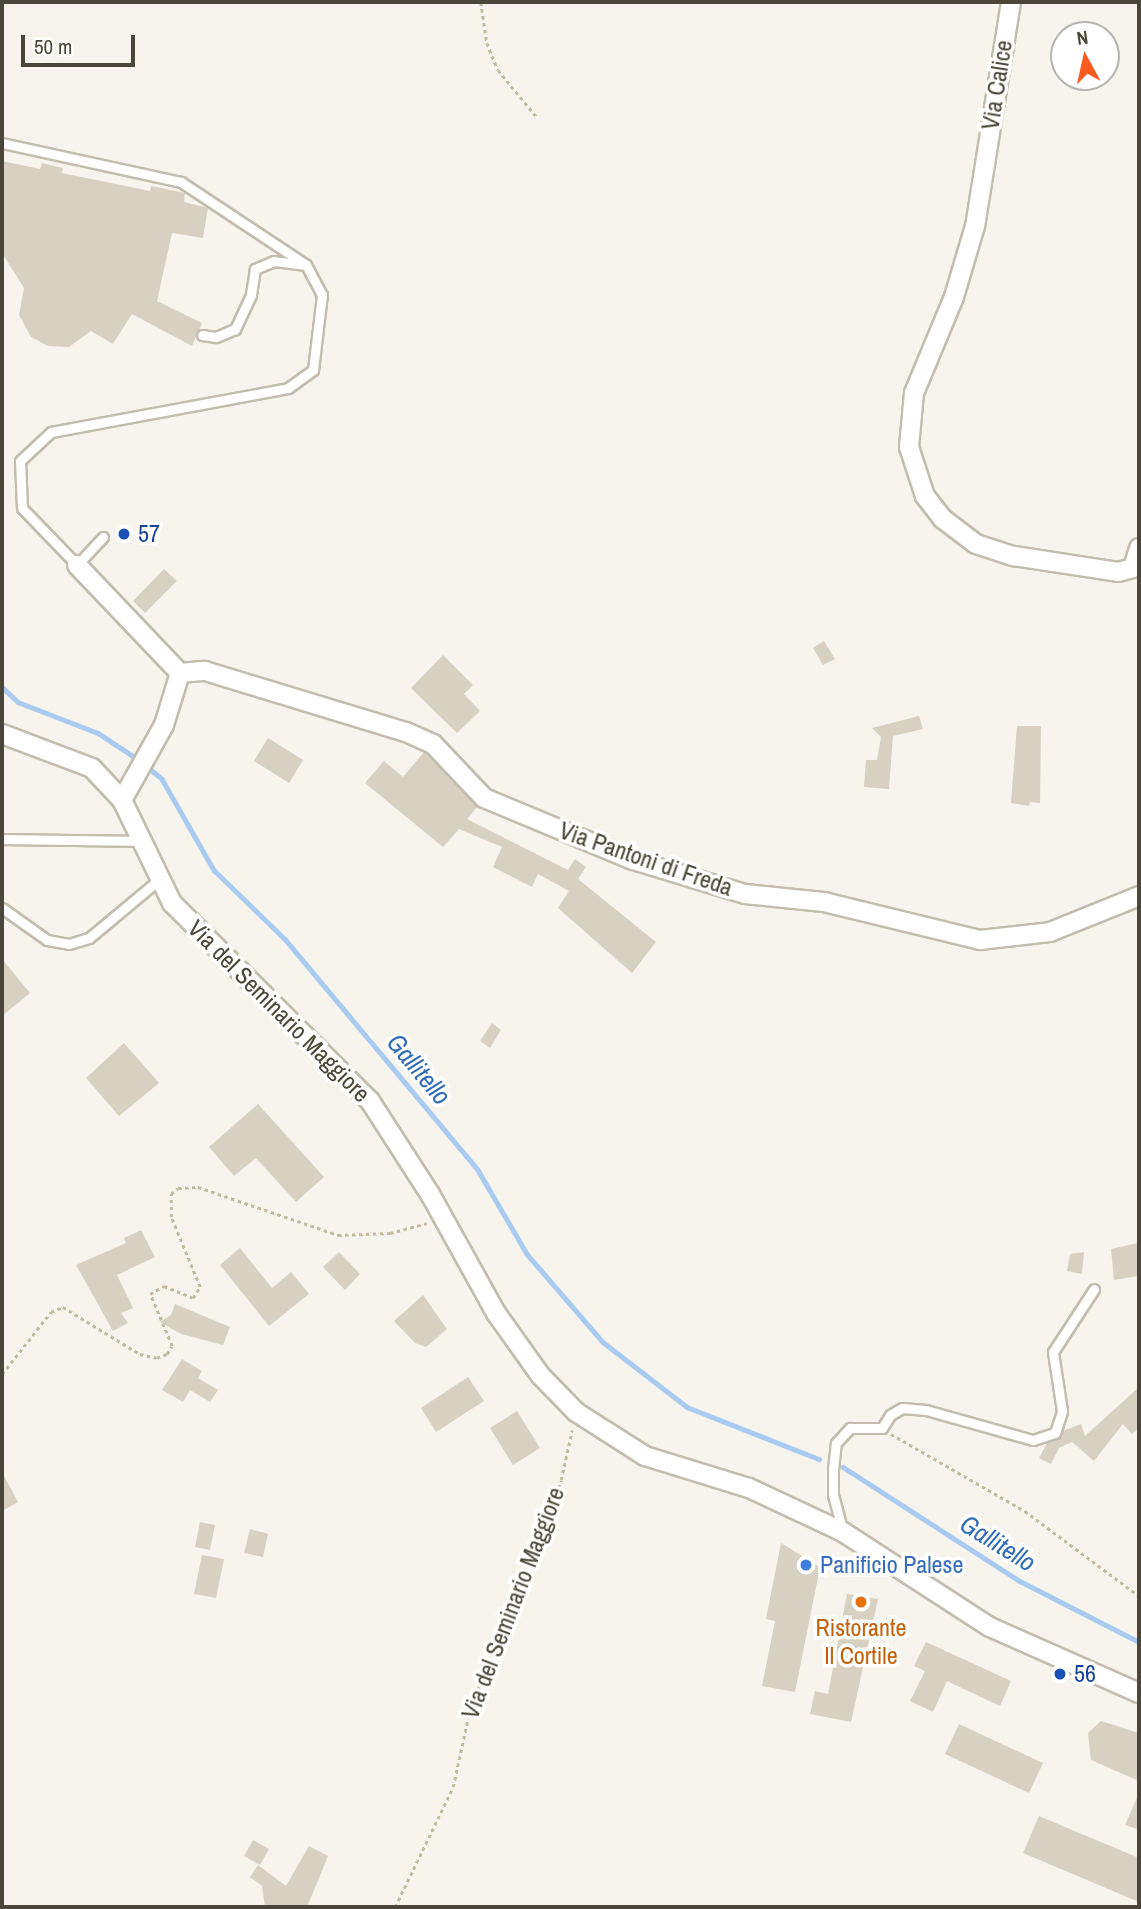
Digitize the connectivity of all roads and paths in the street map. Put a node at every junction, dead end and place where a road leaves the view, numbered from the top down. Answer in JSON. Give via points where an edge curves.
{"nodes":[{"id":1,"x":481,"y":2,"type":"edge"},
{"id":2,"x":1011,"y":2,"type":"edge"},
{"id":3,"x":536,"y":116,"type":"dead end"},
{"id":4,"x":2,"y":143,"type":"edge"},
{"id":5,"x":306,"y":265,"type":"junction"},
{"id":6,"x":202,"y":335,"type":"dead end"},
{"id":7,"x":103,"y":537,"type":"dead end"},
{"id":8,"x":1139,"y":548,"type":"edge"},
{"id":9,"x":76,"y":565,"type":"junction"},
{"id":10,"x":180,"y":673,"type":"junction"},
{"id":11,"x":2,"y":734,"type":"edge"},
{"id":12,"x":124,"y":795,"type":"junction"},
{"id":13,"x":2,"y":839,"type":"edge"},
{"id":14,"x":144,"y":841,"type":"junction"},
{"id":15,"x":161,"y":878,"type":"junction"},
{"id":16,"x":1139,"y":896,"type":"edge"},
{"id":17,"x":2,"y":908,"type":"edge"},
{"id":18,"x":444,"y":1218,"type":"junction"},
{"id":19,"x":1094,"y":1289,"type":"dead end"},
{"id":20,"x":2,"y":1374,"type":"edge"},
{"id":21,"x":576,"y":1412,"type":"junction"},
{"id":22,"x":882,"y":1428,"type":"junction"},
{"id":23,"x":843,"y":1532,"type":"junction"},
{"id":24,"x":1139,"y":1596,"type":"edge"},
{"id":25,"x":1139,"y":1693,"type":"edge"},
{"id":26,"x":395,"y":1907,"type":"edge"}],
"edges":[{"from":1,"to":3,"type":"path","via":[[487,43],[498,70]]},
{"from":2,"to":8,"type":"street","name":"Via Calice","via":[[965,264],[914,393],[909,447],[916,475],[943,519],[992,550],[1118,572],[1133,568]]},
{"from":4,"to":5,"type":"lane","via":[[181,182]]},
{"from":5,"to":6,"type":"lane","via":[[274,261],[255,269],[251,295],[235,329],[216,337]]},
{"from":5,"to":9,"type":"lane","via":[[322,295],[319,335],[313,370],[288,388],[51,432],[20,461],[22,508]]},
{"from":7,"to":9,"type":"lane"},
{"from":9,"to":10,"type":"street"},
{"from":10,"to":12,"type":"street","via":[[164,725]]},
{"from":10,"to":16,"type":"street","name":"Via Pantoni di Freda","via":[[205,671],[406,732],[433,744],[484,798],[633,860],[745,894],[824,902],[980,940],[1050,932]]},
{"from":11,"to":12,"type":"street","name":"Via del Seminario Maggiore","via":[[92,768]]},
{"from":12,"to":14,"type":"street","name":"Via del Seminario Maggiore"},
{"from":13,"to":14,"type":"lane"},
{"from":14,"to":15,"type":"street","name":"Via del Seminario Maggiore"},
{"from":15,"to":17,"type":"lane","via":[[89,939],[69,944],[47,940]]},
{"from":15,"to":18,"type":"street","name":"Via del Seminario Maggiore","via":[[173,903],[370,1101]]},
{"from":18,"to":20,"type":"path","via":[[390,1233],[338,1235],[198,1187],[178,1188],[171,1194],[171,1217],[200,1287],[192,1298],[164,1286],[150,1294],[172,1346],[167,1354],[157,1358],[141,1354],[63,1307],[51,1312]]},
{"from":18,"to":21,"type":"street","name":"Via del Seminario Maggiore","via":[[496,1313],[541,1376]]},
{"from":19,"to":22,"type":"lane","via":[[1053,1352],[1062,1411],[1055,1433],[1033,1440],[926,1410],[902,1408],[890,1415]]},
{"from":21,"to":23,"type":"street","name":"Via del Seminario Maggiore","via":[[645,1456],[749,1488]]},
{"from":21,"to":26,"type":"path","name":"Via del Seminario Maggiore","via":[[561,1480],[470,1709],[453,1787]]},
{"from":22,"to":23,"type":"lane","via":[[850,1428],[836,1443],[833,1495]]},
{"from":22,"to":24,"type":"path","via":[[1025,1511]]},
{"from":23,"to":25,"type":"street","name":"Via del Seminario Maggiore","via":[[990,1627]]}]}
